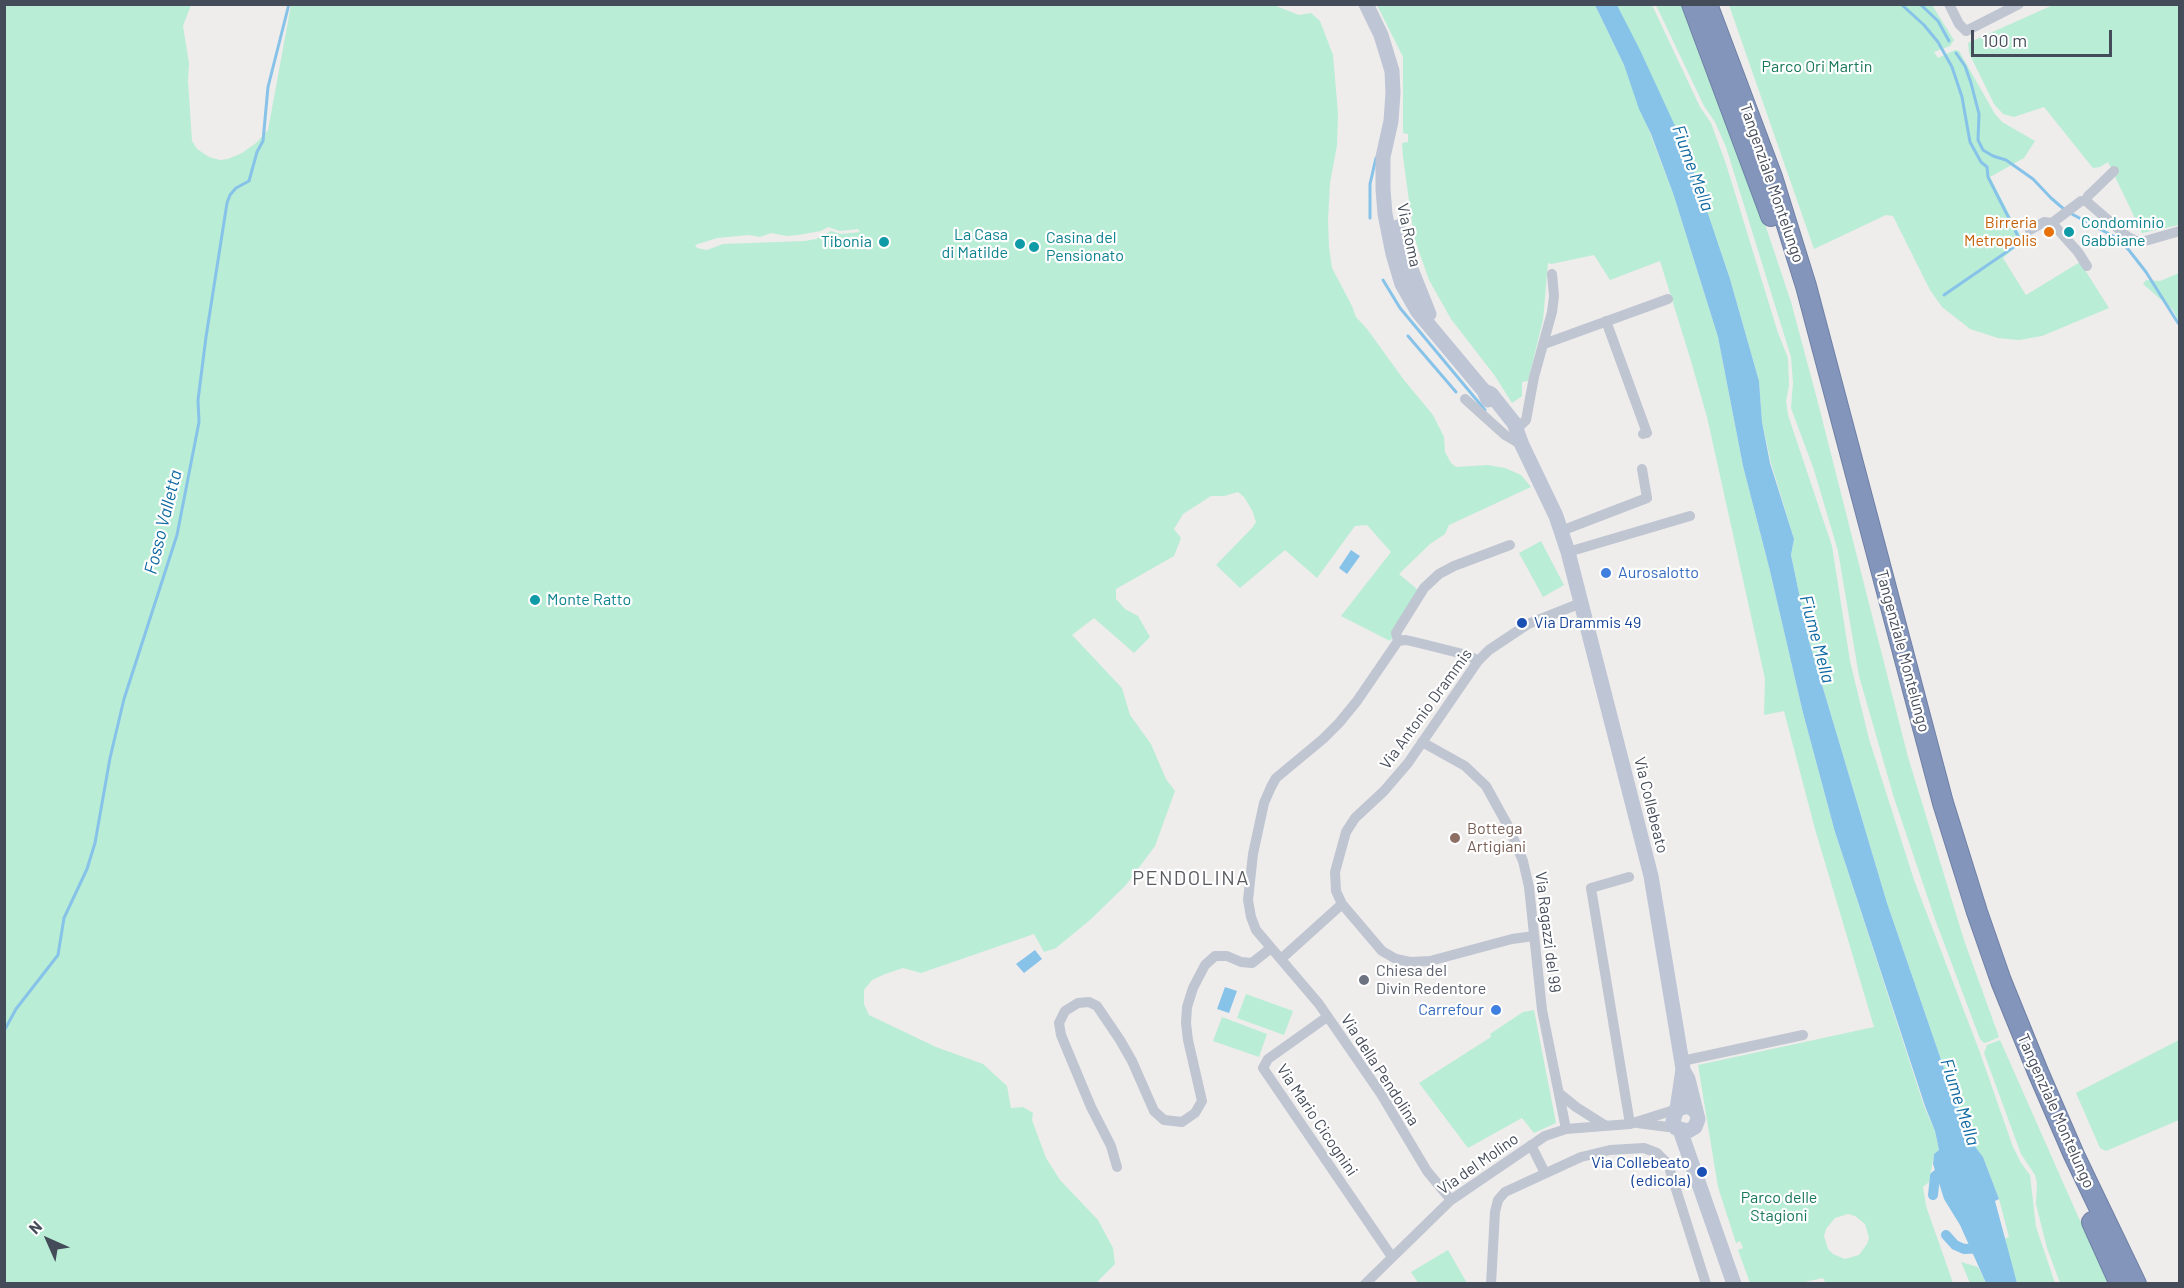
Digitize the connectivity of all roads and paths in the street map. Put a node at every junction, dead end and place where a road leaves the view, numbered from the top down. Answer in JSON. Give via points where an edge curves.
{"nodes":[{"id":1,"x":1366,"y":4,"type":"edge"},
{"id":2,"x":1692,"y":4,"type":"edge"},
{"id":3,"x":1707,"y":4,"type":"edge"},
{"id":4,"x":1948,"y":4,"type":"edge"},
{"id":5,"x":2019,"y":4,"type":"edge"},
{"id":6,"x":2114,"y":171,"type":"dead end"},
{"id":7,"x":2086,"y":201,"type":"junction"},
{"id":8,"x":2052,"y":223,"type":"junction"},
{"id":9,"x":2030,"y":230,"type":"dead end"},
{"id":10,"x":2180,"y":231,"type":"edge"},
{"id":11,"x":2087,"y":266,"type":"dead end"},
{"id":12,"x":1552,"y":274,"type":"dead end"},
{"id":13,"x":1668,"y":299,"type":"dead end"},
{"id":14,"x":1606,"y":321,"type":"junction"},
{"id":15,"x":1544,"y":344,"type":"junction"},
{"id":16,"x":1465,"y":399,"type":"dead end"},
{"id":17,"x":1643,"y":434,"type":"dead end"},
{"id":18,"x":1518,"y":438,"type":"junction"},
{"id":19,"x":1642,"y":469,"type":"dead end"},
{"id":20,"x":1690,"y":516,"type":"dead end"},
{"id":21,"x":1561,"y":531,"type":"junction"},
{"id":22,"x":1510,"y":545,"type":"dead end"},
{"id":23,"x":1569,"y":552,"type":"junction"},
{"id":24,"x":1581,"y":603,"type":"junction"},
{"id":25,"x":1398,"y":641,"type":"junction"},
{"id":26,"x":1478,"y":661,"type":"junction"},
{"id":27,"x":1422,"y":742,"type":"junction"},
{"id":28,"x":1629,"y":877,"type":"dead end"},
{"id":29,"x":1342,"y":904,"type":"junction"},
{"id":30,"x":1534,"y":936,"type":"junction"},
{"id":31,"x":1271,"y":948,"type":"junction"},
{"id":32,"x":1281,"y":959,"type":"junction"},
{"id":33,"x":1327,"y":1017,"type":"junction"},
{"id":34,"x":1803,"y":1035,"type":"dead end"},
{"id":35,"x":1683,"y":1065,"type":"junction"},
{"id":36,"x":1560,"y":1094,"type":"junction"},
{"id":37,"x":1677,"y":1109,"type":"junction"},
{"id":38,"x":1697,"y":1115,"type":"junction"},
{"id":39,"x":1632,"y":1123,"type":"junction"},
{"id":40,"x":1606,"y":1126,"type":"junction"},
{"id":41,"x":1566,"y":1129,"type":"junction"},
{"id":42,"x":1678,"y":1129,"type":"junction"},
{"id":43,"x":1531,"y":1145,"type":"junction"},
{"id":44,"x":1117,"y":1167,"type":"dead end"},
{"id":45,"x":1696,"y":1171,"type":"junction"},
{"id":46,"x":1545,"y":1173,"type":"junction"},
{"id":47,"x":1451,"y":1200,"type":"junction"},
{"id":48,"x":1392,"y":1257,"type":"junction"},
{"id":49,"x":1365,"y":1284,"type":"edge"},
{"id":50,"x":1491,"y":1284,"type":"edge"},
{"id":51,"x":1706,"y":1284,"type":"edge"},
{"id":52,"x":1734,"y":1284,"type":"edge"},
{"id":53,"x":2120,"y":1284,"type":"edge"},
{"id":54,"x":2136,"y":1284,"type":"edge"}],
"edges":[{"from":1,"to":18,"type":"street","name":"Via Roma","via":[[1392,71],[1394,208],[1401,244],[1444,344],[1485,391],[1486,398]]},
{"from":2,"to":53,"type":"highway","name":"Tangenziale Montelungo","via":[[1795,291],[1931,807],[1976,950],[2026,1077]]},
{"from":3,"to":54,"type":"highway","name":"Tangenziale Montelungo","via":[[1772,177],[1806,286],[1943,803],[1980,923],[2038,1072]]},
{"from":4,"to":5,"type":"street","via":[[1966,31]]},
{"from":6,"to":7,"type":"street"},
{"from":7,"to":8,"type":"street"},
{"from":7,"to":10,"type":"street","via":[[2136,241]]},
{"from":8,"to":9,"type":"street","via":[[2044,222]]},
{"from":8,"to":11,"type":"street"},
{"from":12,"to":15,"type":"street","via":[[1554,296]]},
{"from":13,"to":14,"type":"street"},
{"from":14,"to":15,"type":"street"},
{"from":14,"to":17,"type":"street","via":[[1647,432]]},
{"from":15,"to":18,"type":"street"},
{"from":16,"to":18,"type":"street","name":"Via Collebeato","via":[[1505,435]]},
{"from":18,"to":21,"type":"street","name":"Via Collebeato"},
{"from":19,"to":21,"type":"street","via":[[1647,498]]},
{"from":20,"to":23,"type":"street"},
{"from":21,"to":23,"type":"street","name":"Via Collebeato"},
{"from":22,"to":25,"type":"street","name":"Via della Pendolina","via":[[1439,574],[1424,588],[1396,633]]},
{"from":23,"to":24,"type":"street","name":"Via Collebeato"},
{"from":24,"to":26,"type":"street","name":"Via Antonio Drammis","via":[[1528,624]]},
{"from":24,"to":35,"type":"street","name":"Via Collebeato","via":[[1651,876]]},
{"from":25,"to":26,"type":"street","via":[[1412,641]]},
{"from":25,"to":31,"type":"street","name":"Via della Pendolina","via":[[1357,701],[1323,740],[1276,778],[1264,803],[1248,900],[1256,930]]},
{"from":26,"to":27,"type":"street","name":"Via Antonio Drammis"},
{"from":27,"to":29,"type":"street","name":"Via Antonio Drammis","via":[[1346,832],[1335,872],[1336,891]]},
{"from":27,"to":30,"type":"street","name":"Via Ragazzi del 99","via":[[1465,766],[1486,786],[1523,861]]},
{"from":28,"to":39,"type":"street","via":[[1591,888]]},
{"from":29,"to":30,"type":"street","name":"Via Antonio Drammis","via":[[1383,951],[1410,962],[1430,961]]},
{"from":29,"to":32,"type":"street"},
{"from":30,"to":36,"type":"street","name":"Via Ragazzi del 99","via":[[1542,1010]]},
{"from":31,"to":32,"type":"street","name":"Via della Pendolina"},
{"from":31,"to":44,"type":"street","via":[[1252,963],[1215,956],[1196,982],[1186,1023],[1202,1101],[1195,1113],[1182,1122],[1164,1120],[1154,1110],[1124,1047],[1097,1006],[1078,1003],[1065,1011],[1059,1023],[1061,1035],[1112,1146]]},
{"from":32,"to":33,"type":"street","name":"Via della Pendolina"},
{"from":33,"to":47,"type":"street","name":"Via della Pendolina","via":[[1381,1094],[1427,1171]]},
{"from":33,"to":48,"type":"street","name":"Via Mario Cicognini","via":[[1268,1059],[1263,1068]]},
{"from":34,"to":35,"type":"street"},
{"from":35,"to":37,"type":"street","name":"Via Collebeato"},
{"from":35,"to":38,"type":"street","name":"Via Collebeato"},
{"from":36,"to":40,"type":"street"},
{"from":36,"to":41,"type":"street","name":"Via Ragazzi del 99"},
{"from":37,"to":38,"type":"street","via":[[1689,1106]]},
{"from":37,"to":39,"type":"street","name":"Via del Molino"},
{"from":37,"to":42,"type":"street","via":[[1672,1121]]},
{"from":38,"to":42,"type":"street","via":[[1692,1130]]},
{"from":38,"to":45,"type":"street","name":"Via Collebeato"},
{"from":39,"to":40,"type":"street","name":"Via del Molino"},
{"from":39,"to":42,"type":"street","name":"Via del Molino"},
{"from":40,"to":41,"type":"street","name":"Via del Molino"},
{"from":41,"to":43,"type":"street","name":"Via del Molino"},
{"from":42,"to":45,"type":"street","name":"Via Collebeato"},
{"from":43,"to":46,"type":"street"},
{"from":43,"to":47,"type":"street","name":"Via del Molino"},
{"from":45,"to":52,"type":"street","name":"Via Collebeato"},
{"from":46,"to":50,"type":"street","via":[[1504,1192],[1498,1200]]},
{"from":46,"to":51,"type":"street","via":[[1581,1156],[1610,1150],[1644,1148],[1657,1153],[1668,1164]]},
{"from":47,"to":48,"type":"street","name":"Via del Molino"},
{"from":48,"to":49,"type":"street","name":"Via del Molino"}]}
